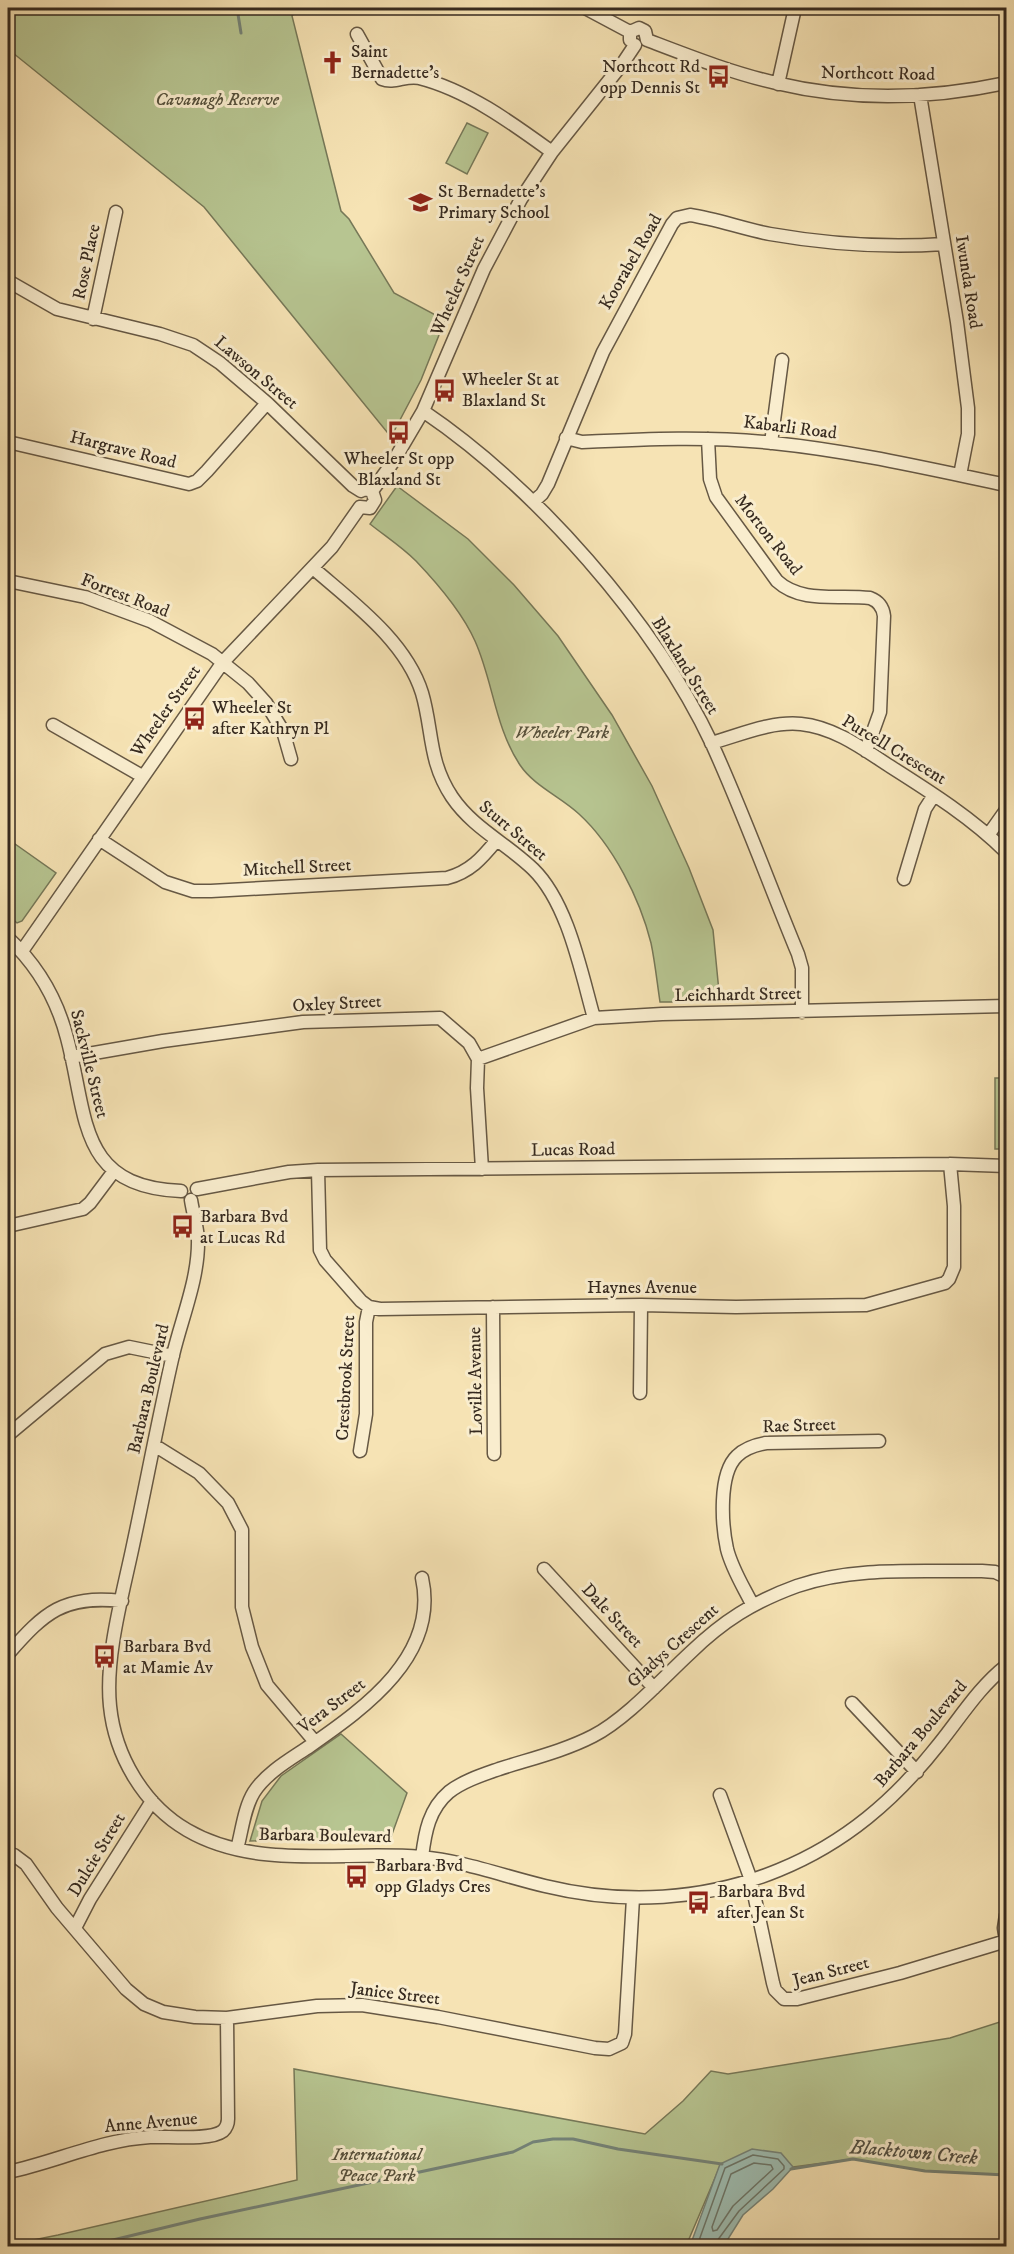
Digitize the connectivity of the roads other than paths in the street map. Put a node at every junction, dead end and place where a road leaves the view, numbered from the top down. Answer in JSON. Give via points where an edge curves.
{"nodes":[{"id":1,"x":585,"y":8,"type":"edge"},
{"id":2,"x":795,"y":8,"type":"edge"},
{"id":3,"x":357,"y":34,"type":"dead end"},
{"id":4,"x":640,"y":42,"type":"junction"},
{"id":5,"x":1006,"y":83,"type":"edge"},
{"id":6,"x":778,"y":84,"type":"junction"},
{"id":7,"x":920,"y":95,"type":"junction"},
{"id":8,"x":552,"y":152,"type":"junction"},
{"id":9,"x":116,"y":212,"type":"dead end"},
{"id":10,"x":944,"y":244,"type":"junction"},
{"id":11,"x":8,"y":281,"type":"edge"},
{"id":12,"x":93,"y":319,"type":"junction"},
{"id":13,"x":782,"y":360,"type":"dead end"},
{"id":14,"x":267,"y":403,"type":"junction"},
{"id":15,"x":423,"y":411,"type":"junction"},
{"id":16,"x":566,"y":438,"type":"junction"},
{"id":17,"x":708,"y":439,"type":"junction"},
{"id":18,"x":8,"y":442,"type":"edge"},
{"id":19,"x":771,"y":443,"type":"junction"},
{"id":20,"x":960,"y":475,"type":"junction"},
{"id":21,"x":1006,"y":485,"type":"edge"},
{"id":22,"x":366,"y":491,"type":"junction"},
{"id":23,"x":533,"y":502,"type":"junction"},
{"id":24,"x":313,"y":568,"type":"junction"},
{"id":25,"x":8,"y":581,"type":"edge"},
{"id":26,"x":223,"y":662,"type":"junction"},
{"id":27,"x":54,"y":725,"type":"dead end"},
{"id":28,"x":711,"y":743,"type":"junction"},
{"id":29,"x":866,"y":751,"type":"junction"},
{"id":30,"x":291,"y":759,"type":"dead end"},
{"id":31,"x":142,"y":776,"type":"junction"},
{"id":32,"x":934,"y":795,"type":"junction"},
{"id":33,"x":1006,"y":810,"type":"edge"},
{"id":34,"x":989,"y":834,"type":"junction"},
{"id":35,"x":99,"y":839,"type":"junction"},
{"id":36,"x":496,"y":841,"type":"junction"},
{"id":37,"x":1006,"y":852,"type":"edge"},
{"id":38,"x":904,"y":879,"type":"dead end"},
{"id":39,"x":8,"y":938,"type":"edge"},
{"id":40,"x":22,"y":951,"type":"junction"},
{"id":41,"x":1006,"y":1006,"type":"edge"},
{"id":42,"x":802,"y":1012,"type":"junction"},
{"id":43,"x":594,"y":1018,"type":"junction"},
{"id":44,"x":71,"y":1057,"type":"junction"},
{"id":45,"x":478,"y":1059,"type":"junction"},
{"id":46,"x":1006,"y":1158,"type":"edge"},
{"id":47,"x":950,"y":1164,"type":"junction"},
{"id":48,"x":1006,"y":1166,"type":"edge"},
{"id":49,"x":482,"y":1169,"type":"junction"},
{"id":50,"x":318,"y":1170,"type":"junction"},
{"id":51,"x":114,"y":1171,"type":"junction"},
{"id":52,"x":194,"y":1194,"type":"junction"},
{"id":53,"x":8,"y":1226,"type":"edge"},
{"id":54,"x":641,"y":1305,"type":"junction"},
{"id":55,"x":369,"y":1307,"type":"junction"},
{"id":56,"x":493,"y":1307,"type":"junction"},
{"id":57,"x":173,"y":1356,"type":"junction"},
{"id":58,"x":640,"y":1393,"type":"dead end"},
{"id":59,"x":8,"y":1435,"type":"edge"},
{"id":60,"x":879,"y":1441,"type":"dead end"},
{"id":61,"x":154,"y":1445,"type":"junction"},
{"id":62,"x":360,"y":1451,"type":"dead end"},
{"id":63,"x":494,"y":1454,"type":"dead end"},
{"id":64,"x":544,"y":1569,"type":"dead end"},
{"id":65,"x":1006,"y":1577,"type":"edge"},
{"id":66,"x":422,"y":1578,"type":"dead end"},
{"id":67,"x":122,"y":1601,"type":"junction"},
{"id":68,"x":752,"y":1604,"type":"junction"},
{"id":69,"x":8,"y":1654,"type":"edge"},
{"id":70,"x":1006,"y":1666,"type":"edge"},
{"id":71,"x":654,"y":1688,"type":"junction"},
{"id":72,"x":852,"y":1703,"type":"dead end"},
{"id":73,"x":315,"y":1742,"type":"junction"},
{"id":74,"x":917,"y":1772,"type":"junction"},
{"id":75,"x":720,"y":1796,"type":"dead end"},
{"id":76,"x":152,"y":1801,"type":"junction"},
{"id":77,"x":237,"y":1850,"type":"junction"},
{"id":78,"x":11,"y":1855,"type":"edge"},
{"id":79,"x":422,"y":1857,"type":"junction"},
{"id":80,"x":751,"y":1880,"type":"junction"},
{"id":81,"x":633,"y":1898,"type":"junction"},
{"id":82,"x":1006,"y":1915,"type":"edge"},
{"id":83,"x":75,"y":1928,"type":"junction"},
{"id":84,"x":1006,"y":1941,"type":"edge"},
{"id":85,"x":227,"y":2018,"type":"junction"},
{"id":86,"x":8,"y":2172,"type":"edge"}],
"edges":[{"from":1,"to":4,"type":"street","name":"Northcott Road","via":[[630,32],[640,28],[646,33]]},
{"from":2,"to":6,"type":"street"},
{"from":3,"to":8,"type":"street","via":[[382,79],[417,77],[463,95]]},
{"from":4,"to":6,"type":"street","name":"Northcott Road"},
{"from":4,"to":8,"type":"street","name":"Wheeler Street"},
{"from":5,"to":7,"type":"street","name":"Northcott Road"},
{"from":6,"to":7,"type":"street","name":"Northcott Road","via":[[824,92]]},
{"from":7,"to":10,"type":"street","name":"Iwunda Road"},
{"from":8,"to":15,"type":"street","name":"Wheeler Street","via":[[483,269]]},
{"from":9,"to":12,"type":"street","name":"Rose Place"},
{"from":10,"to":16,"type":"street","name":"Koorabel Road","via":[[822,242],[694,216],[677,218],[630,298]]},
{"from":10,"to":20,"type":"street","name":"Iwunda Road","via":[[968,408],[968,434]]},
{"from":11,"to":12,"type":"street","name":"Lawson Street","via":[[57,309]]},
{"from":12,"to":14,"type":"street","name":"Lawson Street","via":[[193,345]]},
{"from":13,"to":19,"type":"street"},
{"from":14,"to":18,"type":"street","name":"Hargrave Road","via":[[207,471],[189,484]]},
{"from":14,"to":22,"type":"street","name":"Lawson Street","via":[[353,486]]},
{"from":15,"to":22,"type":"street","name":"Wheeler Street","via":[[393,462]]},
{"from":15,"to":23,"type":"street","name":"Blaxland Street","via":[[468,444]]},
{"from":16,"to":17,"type":"street","name":"Kabarli Road","via":[[582,442]]},
{"from":16,"to":23,"type":"street","name":"Koorabel Road","via":[[549,484]]},
{"from":17,"to":19,"type":"street","name":"Kabarli Road"},
{"from":17,"to":29,"type":"street","name":"Morton Road","via":[[714,493],[777,581],[801,594],[870,598],[882,609],[880,712]]},
{"from":19,"to":20,"type":"street","name":"Kabarli Road"},
{"from":20,"to":21,"type":"street","name":"Kabarli Road"},
{"from":22,"to":24,"type":"street","name":"Wheeler Street","via":[[356,499],[360,507],[348,526]]},
{"from":23,"to":28,"type":"street","name":"Blaxland Street","via":[[580,551],[645,633]]},
{"from":24,"to":26,"type":"street","name":"Wheeler Street"},
{"from":24,"to":36,"type":"street","name":"Sturt Street","via":[[402,653],[422,694],[432,752],[441,778],[464,813]]},
{"from":25,"to":26,"type":"street","name":"Forrest Road","via":[[85,597],[150,621]]},
{"from":26,"to":30,"type":"street","name":"Forrest Road","via":[[269,708],[283,731]]},
{"from":26,"to":31,"type":"street","name":"Wheeler Street"},
{"from":27,"to":31,"type":"street"},
{"from":28,"to":29,"type":"street","name":"Purcell Crescent","via":[[762,728],[800,723],[832,732]]},
{"from":28,"to":42,"type":"street","name":"Blaxland Street","via":[[798,954],[802,968]]},
{"from":29,"to":32,"type":"street","name":"Purcell Crescent"},
{"from":31,"to":35,"type":"street","name":"Wheeler Street"},
{"from":32,"to":34,"type":"street","name":"Purcell Crescent"},
{"from":32,"to":38,"type":"street","via":[[925,809]]},
{"from":33,"to":34,"type":"street"},
{"from":34,"to":37,"type":"street","name":"Purcell Crescent"},
{"from":35,"to":36,"type":"street","name":"Mitchell Street","via":[[177,887],[193,891],[447,878],[473,867]]},
{"from":35,"to":40,"type":"street","name":"Wheeler Street"},
{"from":36,"to":43,"type":"street","name":"Sturt Street","via":[[531,867],[555,899],[568,928]]},
{"from":39,"to":40,"type":"street","name":"Sackville Street"},
{"from":40,"to":44,"type":"street","name":"Sackville Street","via":[[53,1000]]},
{"from":41,"to":42,"type":"street","name":"Leichhardt Street"},
{"from":42,"to":43,"type":"street","name":"Leichhardt Street"},
{"from":43,"to":45,"type":"street","name":"Leichhardt Street"},
{"from":44,"to":45,"type":"street","name":"Oxley Street","via":[[303,1022],[440,1018],[469,1043]]},
{"from":44,"to":51,"type":"street","name":"Sackville Street","via":[[85,1124],[101,1157]]},
{"from":45,"to":49,"type":"street"},
{"from":46,"to":47,"type":"street","name":"Lucas Road"},
{"from":47,"to":48,"type":"street","name":"Lucas Road"},
{"from":47,"to":49,"type":"street","name":"Lucas Road"},
{"from":47,"to":54,"type":"street","name":"Haynes Avenue","via":[[954,1267],[949,1279],[939,1286],[866,1305]]},
{"from":49,"to":50,"type":"street","name":"Lucas Road"},
{"from":50,"to":52,"type":"street","name":"Lucas Road","via":[[289,1172]]},
{"from":50,"to":55,"type":"street","via":[[322,1255]]},
{"from":51,"to":52,"type":"street","via":[[140,1186],[181,1191],[183,1198]]},
{"from":51,"to":53,"type":"street","via":[[83,1209]]},
{"from":52,"to":57,"type":"street","name":"Barbara Boulevard","via":[[196,1261]]},
{"from":54,"to":56,"type":"street","name":"Haynes Avenue"},
{"from":54,"to":58,"type":"street"},
{"from":55,"to":56,"type":"street","name":"Haynes Avenue"},
{"from":55,"to":62,"type":"street","name":"Crestbrook Street","via":[[366,1413]]},
{"from":56,"to":63,"type":"street","name":"Loville Avenue"},
{"from":57,"to":59,"type":"street","via":[[129,1347],[105,1354]]},
{"from":57,"to":61,"type":"street","name":"Barbara Boulevard"},
{"from":60,"to":68,"type":"street","name":"Rae Street","via":[[766,1443],[754,1445],[735,1457],[726,1477],[725,1532],[732,1565]]},
{"from":61,"to":67,"type":"street","name":"Barbara Boulevard"},
{"from":61,"to":73,"type":"street","via":[[198,1473],[228,1503],[242,1530],[242,1607],[252,1647],[267,1685]]},
{"from":64,"to":71,"type":"street","name":"Dale Street"},
{"from":65,"to":68,"type":"street","name":"Gladys Crescent","via":[[982,1571],[832,1576]]},
{"from":66,"to":73,"type":"street","name":"Vera Street","via":[[423,1616],[411,1651],[397,1674],[359,1710]]},
{"from":67,"to":69,"type":"street","via":[[90,1600],[56,1609],[34,1624]]},
{"from":67,"to":76,"type":"street","name":"Barbara Boulevard","via":[[109,1677],[110,1708],[125,1760]]},
{"from":68,"to":71,"type":"street","name":"Gladys Crescent","via":[[691,1651]]},
{"from":70,"to":74,"type":"street","name":"Barbara Boulevard"},
{"from":71,"to":79,"type":"street","name":"Gladys Crescent","via":[[594,1736],[482,1775],[449,1792],[430,1818]]},
{"from":72,"to":74,"type":"street"},
{"from":73,"to":77,"type":"street","name":"Vera Street","via":[[274,1770],[254,1792]]},
{"from":74,"to":80,"type":"street","name":"Barbara Boulevard","via":[[877,1812],[838,1840],[800,1861]]},
{"from":75,"to":80,"type":"street"},
{"from":76,"to":77,"type":"street","name":"Barbara Boulevard","via":[[189,1831]]},
{"from":76,"to":83,"type":"street","name":"Dulcie Street"},
{"from":77,"to":79,"type":"street","name":"Barbara Boulevard"},
{"from":78,"to":83,"type":"street","name":"Janice Street","via":[[26,1864]]},
{"from":79,"to":81,"type":"street","name":"Barbara Boulevard","via":[[462,1863],[576,1893]]},
{"from":80,"to":81,"type":"street","name":"Barbara Boulevard","via":[[700,1893]]},
{"from":80,"to":84,"type":"street","name":"Jean Street","via":[[772,1983],[779,1996],[789,2000],[900,1973]]},
{"from":81,"to":85,"type":"street","name":"Janice Street","via":[[625,2034],[622,2043],[609,2049],[362,2005],[317,2006]]},
{"from":82,"to":84,"type":"street"},
{"from":83,"to":85,"type":"street","name":"Janice Street","via":[[107,1969],[144,2004],[179,2015]]},
{"from":85,"to":86,"type":"street","name":"Anne Avenue","via":[[228,2124],[221,2132],[116,2141]]}]}
